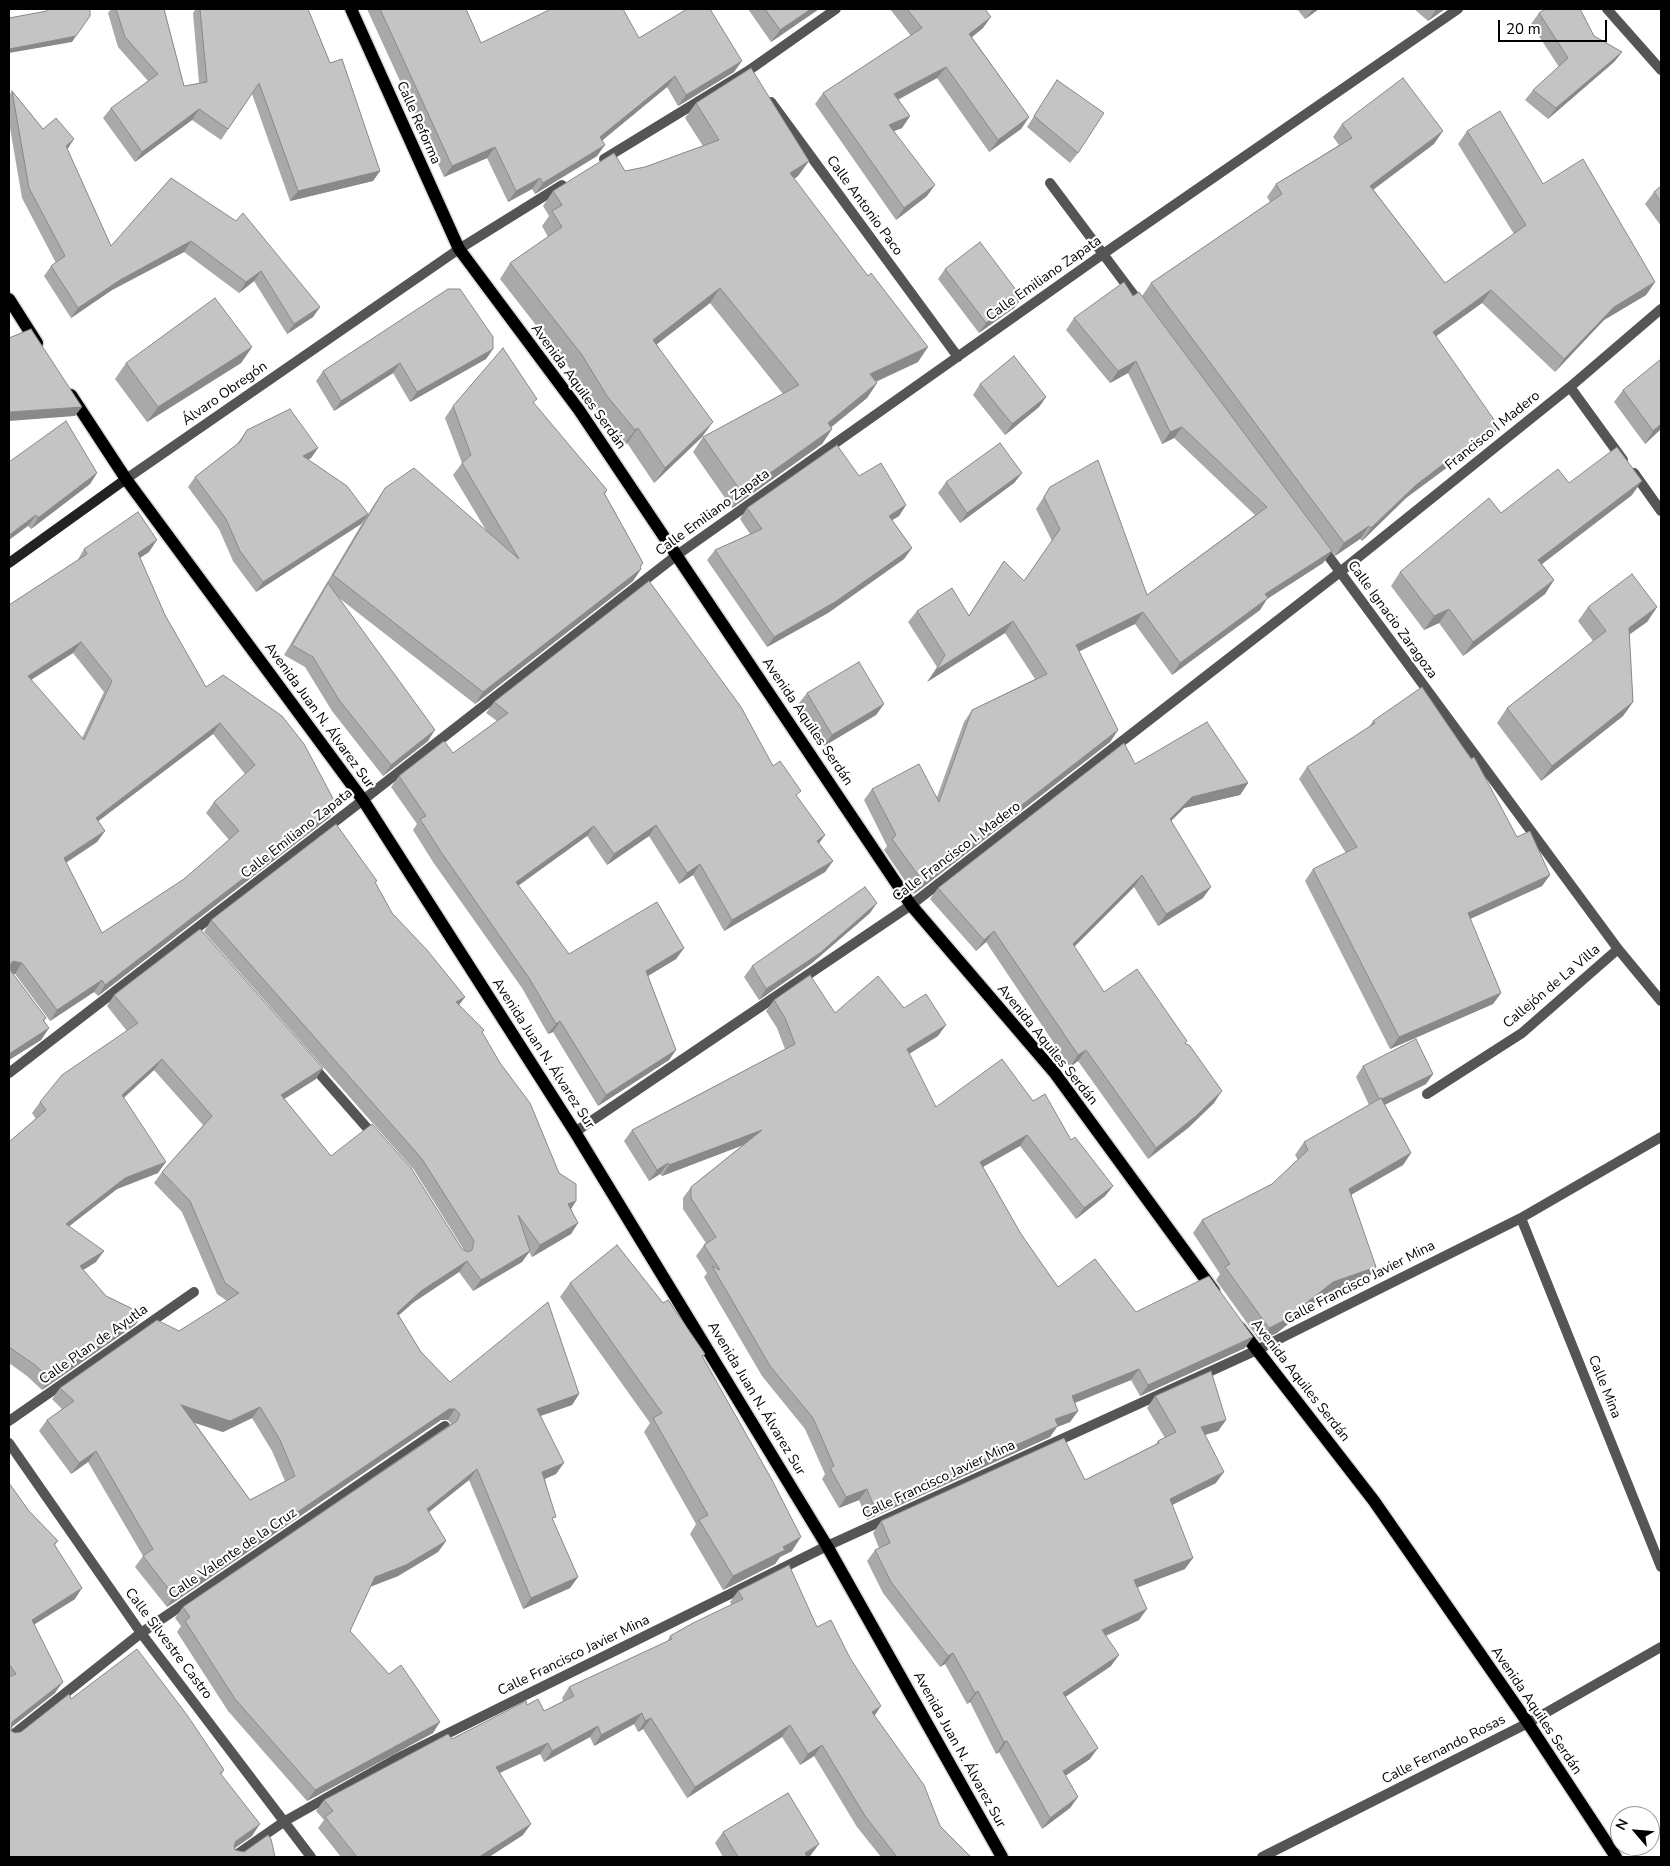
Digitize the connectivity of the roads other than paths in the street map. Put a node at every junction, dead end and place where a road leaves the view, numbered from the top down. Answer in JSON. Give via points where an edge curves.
{"nodes":[{"id":1,"x":351,"y":9,"type":"edge"},
{"id":2,"x":836,"y":9,"type":"edge"},
{"id":3,"x":1458,"y":9,"type":"edge"},
{"id":4,"x":1607,"y":9,"type":"edge"},
{"id":5,"x":1661,"y":70,"type":"edge"},
{"id":6,"x":765,"y":94,"type":"edge"},
{"id":7,"x":595,"y":165,"type":"edge"},
{"id":8,"x":569,"y":181,"type":"edge"},
{"id":9,"x":1050,"y":183,"type":"dead end"},
{"id":10,"x":459,"y":249,"type":"junction"},
{"id":11,"x":1103,"y":254,"type":"junction"},
{"id":12,"x":9,"y":299,"type":"edge"},
{"id":13,"x":1661,"y":309,"type":"edge"},
{"id":14,"x":1150,"y":317,"type":"edge"},
{"id":15,"x":46,"y":356,"type":"edge"},
{"id":16,"x":958,"y":357,"type":"junction"},
{"id":17,"x":62,"y":381,"type":"edge"},
{"id":18,"x":1570,"y":387,"type":"junction"},
{"id":19,"x":126,"y":479,"type":"junction"},
{"id":20,"x":1661,"y":510,"type":"edge"},
{"id":21,"x":1316,"y":540,"type":"edge"},
{"id":22,"x":676,"y":555,"type":"junction"},
{"id":23,"x":9,"y":563,"type":"edge"},
{"id":24,"x":1340,"y":572,"type":"junction"},
{"id":25,"x":363,"y":800,"type":"junction"},
{"id":26,"x":911,"y":905,"type":"junction"},
{"id":27,"x":1618,"y":949,"type":"junction"},
{"id":28,"x":1661,"y":1001,"type":"edge"},
{"id":29,"x":304,"y":1057,"type":"edge"},
{"id":30,"x":9,"y":1073,"type":"edge"},
{"id":31,"x":1427,"y":1094,"type":"edge"},
{"id":32,"x":575,"y":1132,"type":"junction"},
{"id":33,"x":1661,"y":1137,"type":"edge"},
{"id":34,"x":383,"y":1146,"type":"edge"},
{"id":35,"x":1521,"y":1218,"type":"junction"},
{"id":36,"x":194,"y":1292,"type":"dead end"},
{"id":37,"x":1222,"y":1302,"type":"edge"},
{"id":38,"x":1234,"y":1318,"type":"edge"},
{"id":39,"x":1257,"y":1350,"type":"junction"},
{"id":40,"x":9,"y":1421,"type":"edge"},
{"id":41,"x":445,"y":1426,"type":"edge"},
{"id":42,"x":9,"y":1444,"type":"edge"},
{"id":43,"x":827,"y":1546,"type":"junction"},
{"id":44,"x":1661,"y":1567,"type":"edge"},
{"id":45,"x":141,"y":1633,"type":"junction"},
{"id":46,"x":1661,"y":1647,"type":"edge"},
{"id":47,"x":1528,"y":1723,"type":"junction"},
{"id":48,"x":9,"y":1738,"type":"edge"},
{"id":49,"x":285,"y":1821,"type":"junction"},
{"id":50,"x":233,"y":1857,"type":"edge"},
{"id":51,"x":311,"y":1857,"type":"edge"},
{"id":52,"x":1002,"y":1857,"type":"edge"},
{"id":53,"x":1262,"y":1857,"type":"edge"},
{"id":54,"x":1616,"y":1857,"type":"edge"}],
"edges":[{"from":1,"to":10,"type":"main road","name":"Calle Reforma"},
{"from":2,"to":7,"type":"street","via":[[751,75]]},
{"from":3,"to":11,"type":"street","name":"Calle Emiliano Zapata"},
{"from":4,"to":5,"type":"street"},
{"from":6,"to":16,"type":"street","name":"Calle Antonio Paco"},
{"from":8,"to":10,"type":"street","name":"Álvaro Obregón"},
{"from":9,"to":11,"type":"street"},
{"from":10,"to":19,"type":"street","name":"Álvaro Obregón"},
{"from":10,"to":22,"type":"main road","name":"Avenida Aquiles Serdán","via":[[579,410]]},
{"from":11,"to":14,"type":"street"},
{"from":11,"to":16,"type":"street","name":"Calle Emiliano Zapata"},
{"from":12,"to":15,"type":"main road"},
{"from":13,"to":18,"type":"street","name":"Francisco I Madero"},
{"from":16,"to":22,"type":"street","name":"Calle Emiliano Zapata"},
{"from":17,"to":19,"type":"main road","name":"Avenida Juan N. Álvarez Sur"},
{"from":18,"to":20,"type":"street"},
{"from":18,"to":24,"type":"street","name":"Francisco I Madero"},
{"from":19,"to":23,"type":"main road","name":"Álvaro Obregón"},
{"from":19,"to":25,"type":"main road","name":"Avenida Juan N. Álvarez Sur"},
{"from":21,"to":24,"type":"street","name":"Calle Ignacio Zaragoza"},
{"from":22,"to":25,"type":"street","name":"Calle Emiliano Zapata"},
{"from":22,"to":26,"type":"main road","name":"Avenida Aquiles Serdán"},
{"from":24,"to":26,"type":"street","name":"Calle Francisco I. Madero"},
{"from":24,"to":27,"type":"street","name":"Calle Ignacio Zaragoza"},
{"from":25,"to":30,"type":"street","name":"Calle Emiliano Zapata","via":[[197,935]]},
{"from":25,"to":32,"type":"main road","name":"Avenida Juan N. Álvarez Sur"},
{"from":26,"to":32,"type":"street","name":"Calle Francisco I. Madero"},
{"from":26,"to":37,"type":"main road","name":"Avenida Aquiles Serdán","via":[[1054,1072]]},
{"from":27,"to":28,"type":"street","name":"Calle Ignacio Zaragoza"},
{"from":27,"to":31,"type":"street","name":"Callejón de La Villa","via":[[1522,1033]]},
{"from":29,"to":34,"type":"street"},
{"from":32,"to":43,"type":"main road","name":"Avenida Juan N. Álvarez Sur"},
{"from":33,"to":35,"type":"street","name":"Calle Francisco Javier Mina"},
{"from":35,"to":39,"type":"street","name":"Calle Francisco Javier Mina"},
{"from":35,"to":44,"type":"street","name":"Calle Mina"},
{"from":36,"to":40,"type":"street","name":"Calle Plan de Ayutla"},
{"from":38,"to":39,"type":"main road","name":"Avenida Aquiles Serdán"},
{"from":39,"to":43,"type":"street","name":"Calle Francisco Javier Mina"},
{"from":39,"to":47,"type":"main road","name":"Avenida Aquiles Serdán","via":[[1374,1501]]},
{"from":41,"to":45,"type":"street","name":"Calle Valente de la Cruz"},
{"from":42,"to":45,"type":"street","name":"Calle Silvestre Castro"},
{"from":43,"to":49,"type":"street","name":"Calle Francisco Javier Mina","via":[[394,1760]]},
{"from":43,"to":52,"type":"main road","name":"Avenida Juan N. Álvarez Sur"},
{"from":45,"to":48,"type":"street","name":"Calle Valente de la Cruz"},
{"from":45,"to":49,"type":"street","name":"Calle Silvestre Castro"},
{"from":46,"to":47,"type":"street","name":"Calle Fernando Rosas"},
{"from":47,"to":53,"type":"street","name":"Calle Fernando Rosas"},
{"from":47,"to":54,"type":"main road","name":"Avenida Aquiles Serdán"},
{"from":49,"to":50,"type":"street","name":"Calle Francisco Javier Mina"},
{"from":49,"to":51,"type":"street","name":"Calle Silvestre Castro"}]}
